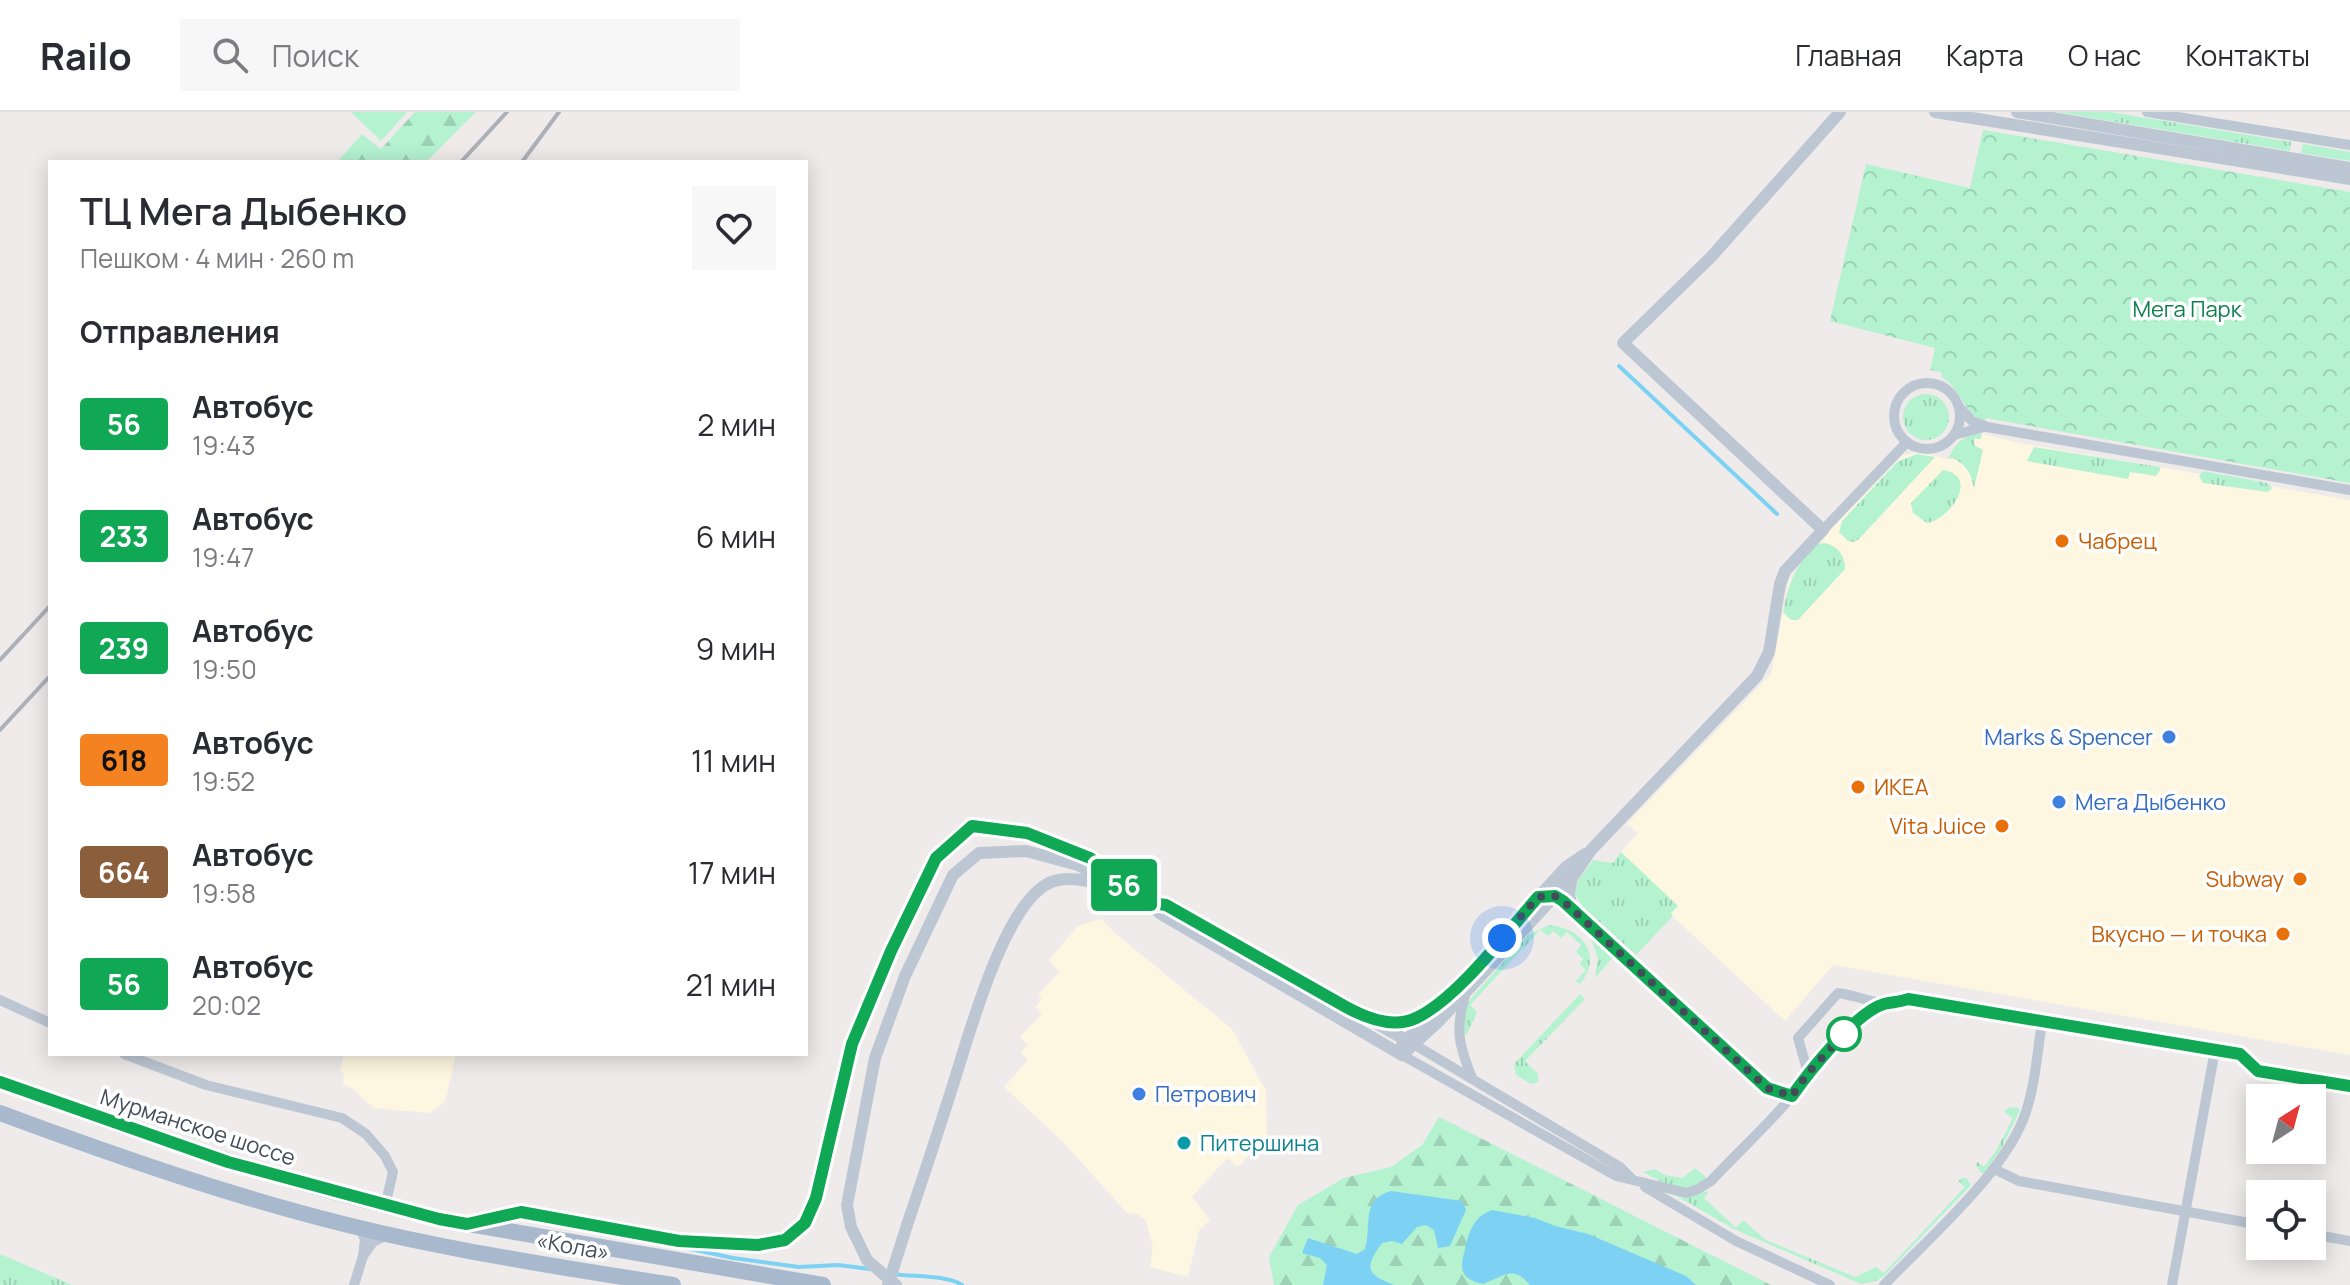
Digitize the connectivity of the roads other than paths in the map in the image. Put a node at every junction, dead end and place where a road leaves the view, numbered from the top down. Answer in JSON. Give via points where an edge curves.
{"nodes":[{"id":1,"x":1840,"y":112,"type":"edge"},
{"id":2,"x":1935,"y":112,"type":"edge"},
{"id":3,"x":2017,"y":112,"type":"edge"},
{"id":4,"x":2147,"y":112,"type":"edge"},
{"id":5,"x":2350,"y":145,"type":"edge"},
{"id":6,"x":2350,"y":168,"type":"edge"},
{"id":7,"x":2350,"y":179,"type":"edge"},
{"id":8,"x":1959,"y":407,"type":"junction"},
{"id":9,"x":1984,"y":427,"type":"junction"},
{"id":10,"x":1954,"y":435,"type":"junction"},
{"id":11,"x":1907,"y":442,"type":"junction"},
{"id":12,"x":2350,"y":490,"type":"edge"},
{"id":13,"x":1823,"y":530,"type":"junction"},
{"id":14,"x":1591,"y":850,"type":"junction"},
{"id":15,"x":1573,"y":876,"type":"junction"},
{"id":16,"x":1555,"y":896,"type":"junction"},
{"id":17,"x":1538,"y":897,"type":"junction"},
{"id":18,"x":1145,"y":902,"type":"junction"},
{"id":19,"x":1573,"y":910,"type":"junction"},
{"id":20,"x":1466,"y":992,"type":"junction"},
{"id":21,"x":1447,"y":998,"type":"junction"},
{"id":22,"x":0,"y":1000,"type":"edge"},
{"id":23,"x":1883,"y":1004,"type":"junction"},
{"id":24,"x":1366,"y":1018,"type":"junction"},
{"id":25,"x":48,"y":1022,"type":"edge"},
{"id":26,"x":2042,"y":1022,"type":"junction"},
{"id":27,"x":1411,"y":1043,"type":"junction"},
{"id":28,"x":2215,"y":1050,"type":"junction"},
{"id":29,"x":1399,"y":1053,"type":"junction"},
{"id":30,"x":129,"y":1056,"type":"edge"},
{"id":31,"x":1808,"y":1073,"type":"junction"},
{"id":32,"x":1472,"y":1078,"type":"junction"},
{"id":33,"x":0,"y":1081,"type":"edge"},
{"id":34,"x":2350,"y":1086,"type":"edge"},
{"id":35,"x":1792,"y":1096,"type":"junction"},
{"id":36,"x":0,"y":1113,"type":"edge"},
{"id":37,"x":1994,"y":1169,"type":"junction"},
{"id":38,"x":1631,"y":1178,"type":"junction"},
{"id":39,"x":385,"y":1206,"type":"junction"},
{"id":40,"x":2185,"y":1211,"type":"junction"},
{"id":41,"x":2246,"y":1222,"type":"edge"},
{"id":42,"x":467,"y":1224,"type":"junction"},
{"id":43,"x":365,"y":1228,"type":"junction"},
{"id":44,"x":389,"y":1234,"type":"junction"},
{"id":45,"x":2326,"y":1237,"type":"edge"},
{"id":46,"x":2350,"y":1241,"type":"edge"},
{"id":47,"x":363,"y":1256,"type":"junction"},
{"id":48,"x":354,"y":1285,"type":"edge"},
{"id":49,"x":673,"y":1285,"type":"edge"},
{"id":50,"x":823,"y":1285,"type":"edge"},
{"id":51,"x":888,"y":1285,"type":"edge"},
{"id":52,"x":896,"y":1285,"type":"edge"},
{"id":53,"x":1830,"y":1285,"type":"edge"},
{"id":54,"x":1884,"y":1285,"type":"edge"},
{"id":55,"x":2172,"y":1285,"type":"edge"}],
"edges":[{"from":1,"to":13,"type":"street","via":[[1711,257],[1623,343]]},
{"from":2,"to":7,"type":"street"},
{"from":3,"to":6,"type":"street"},
{"from":4,"to":5,"type":"street"},
{"from":8,"to":9,"type":"street"},
{"from":8,"to":10,"type":"street"},
{"from":8,"to":11,"type":"street","via":[[1950,391],[1933,383],[1906,390],[1894,416]]},
{"from":9,"to":10,"type":"street"},
{"from":9,"to":12,"type":"street"},
{"from":10,"to":11,"type":"street","via":[[1932,448]]},
{"from":11,"to":13,"type":"street"},
{"from":13,"to":14,"type":"street","via":[[1785,571],[1769,652],[1757,676]]},
{"from":14,"to":15,"type":"street"},
{"from":14,"to":17,"type":"street"},
{"from":15,"to":16,"type":"street"},
{"from":15,"to":19,"type":"street"},
{"from":16,"to":17,"type":"street"},
{"from":16,"to":19,"type":"street"},
{"from":16,"to":20,"type":"street"},
{"from":17,"to":21,"type":"street"},
{"from":18,"to":24,"type":"street","via":[[1166,905]]},
{"from":18,"to":29,"type":"street"},
{"from":18,"to":42,"type":"street","via":[[1090,858],[1027,833],[972,826],[936,858],[852,1044],[816,1198],[805,1223],[785,1240],[758,1245],[679,1241],[521,1212]]},
{"from":18,"to":51,"type":"street","bridge":true,"via":[[1077,878],[1052,881],[1018,915],[990,971]]},
{"from":18,"to":52,"type":"street","via":[[1078,865],[1026,851],[979,853],[953,875],[905,976],[875,1058],[847,1205],[867,1260]]},
{"from":19,"to":35,"type":"street","via":[[1767,1088]]},
{"from":20,"to":27,"type":"street"},
{"from":20,"to":32,"type":"street","via":[[1458,1039]]},
{"from":21,"to":24,"type":"street","via":[[1415,1019]]},
{"from":21,"to":27,"type":"street"},
{"from":22,"to":25,"type":"street"},
{"from":23,"to":26,"type":"street","via":[[1908,999]]},
{"from":23,"to":31,"type":"street","via":[[1843,1035]]},
{"from":23,"to":31,"type":"street","via":[[1838,993],[1798,1038]]},
{"from":24,"to":27,"type":"street"},
{"from":26,"to":28,"type":"street"},
{"from":26,"to":37,"type":"street","via":[[2024,1119]]},
{"from":27,"to":29,"type":"street"},
{"from":27,"to":32,"type":"street"},
{"from":28,"to":34,"type":"street","via":[[2240,1054],[2258,1071]]},
{"from":28,"to":40,"type":"street"},
{"from":29,"to":38,"type":"street","via":[[1616,1176]]},
{"from":30,"to":39,"type":"street","via":[[206,1085],[342,1118],[366,1134],[393,1172]]},
{"from":31,"to":35,"type":"street"},
{"from":32,"to":38,"type":"street"},
{"from":33,"to":39,"type":"main road","name":"Мурманское шоссе","via":[[228,1162]]},
{"from":35,"to":38,"type":"street","via":[[1698,1189],[1687,1193]]},
{"from":36,"to":43,"type":"main road","via":[[159,1171]]},
{"from":37,"to":40,"type":"street","via":[[2019,1181]]},
{"from":37,"to":54,"type":"street"},
{"from":38,"to":53,"type":"street","via":[[1736,1241]]},
{"from":39,"to":42,"type":"main road","name":"«Кола»"},
{"from":40,"to":41,"type":"street"},
{"from":40,"to":55,"type":"street"},
{"from":42,"to":50,"type":"main road","name":"«Кола»"},
{"from":43,"to":44,"type":"main road","name":"«Кола»"},
{"from":43,"to":47,"type":"street"},
{"from":44,"to":47,"type":"street","via":[[373,1242]]},
{"from":44,"to":49,"type":"main road","name":"«Кола»"},
{"from":45,"to":46,"type":"street"},
{"from":47,"to":48,"type":"street"}]}
